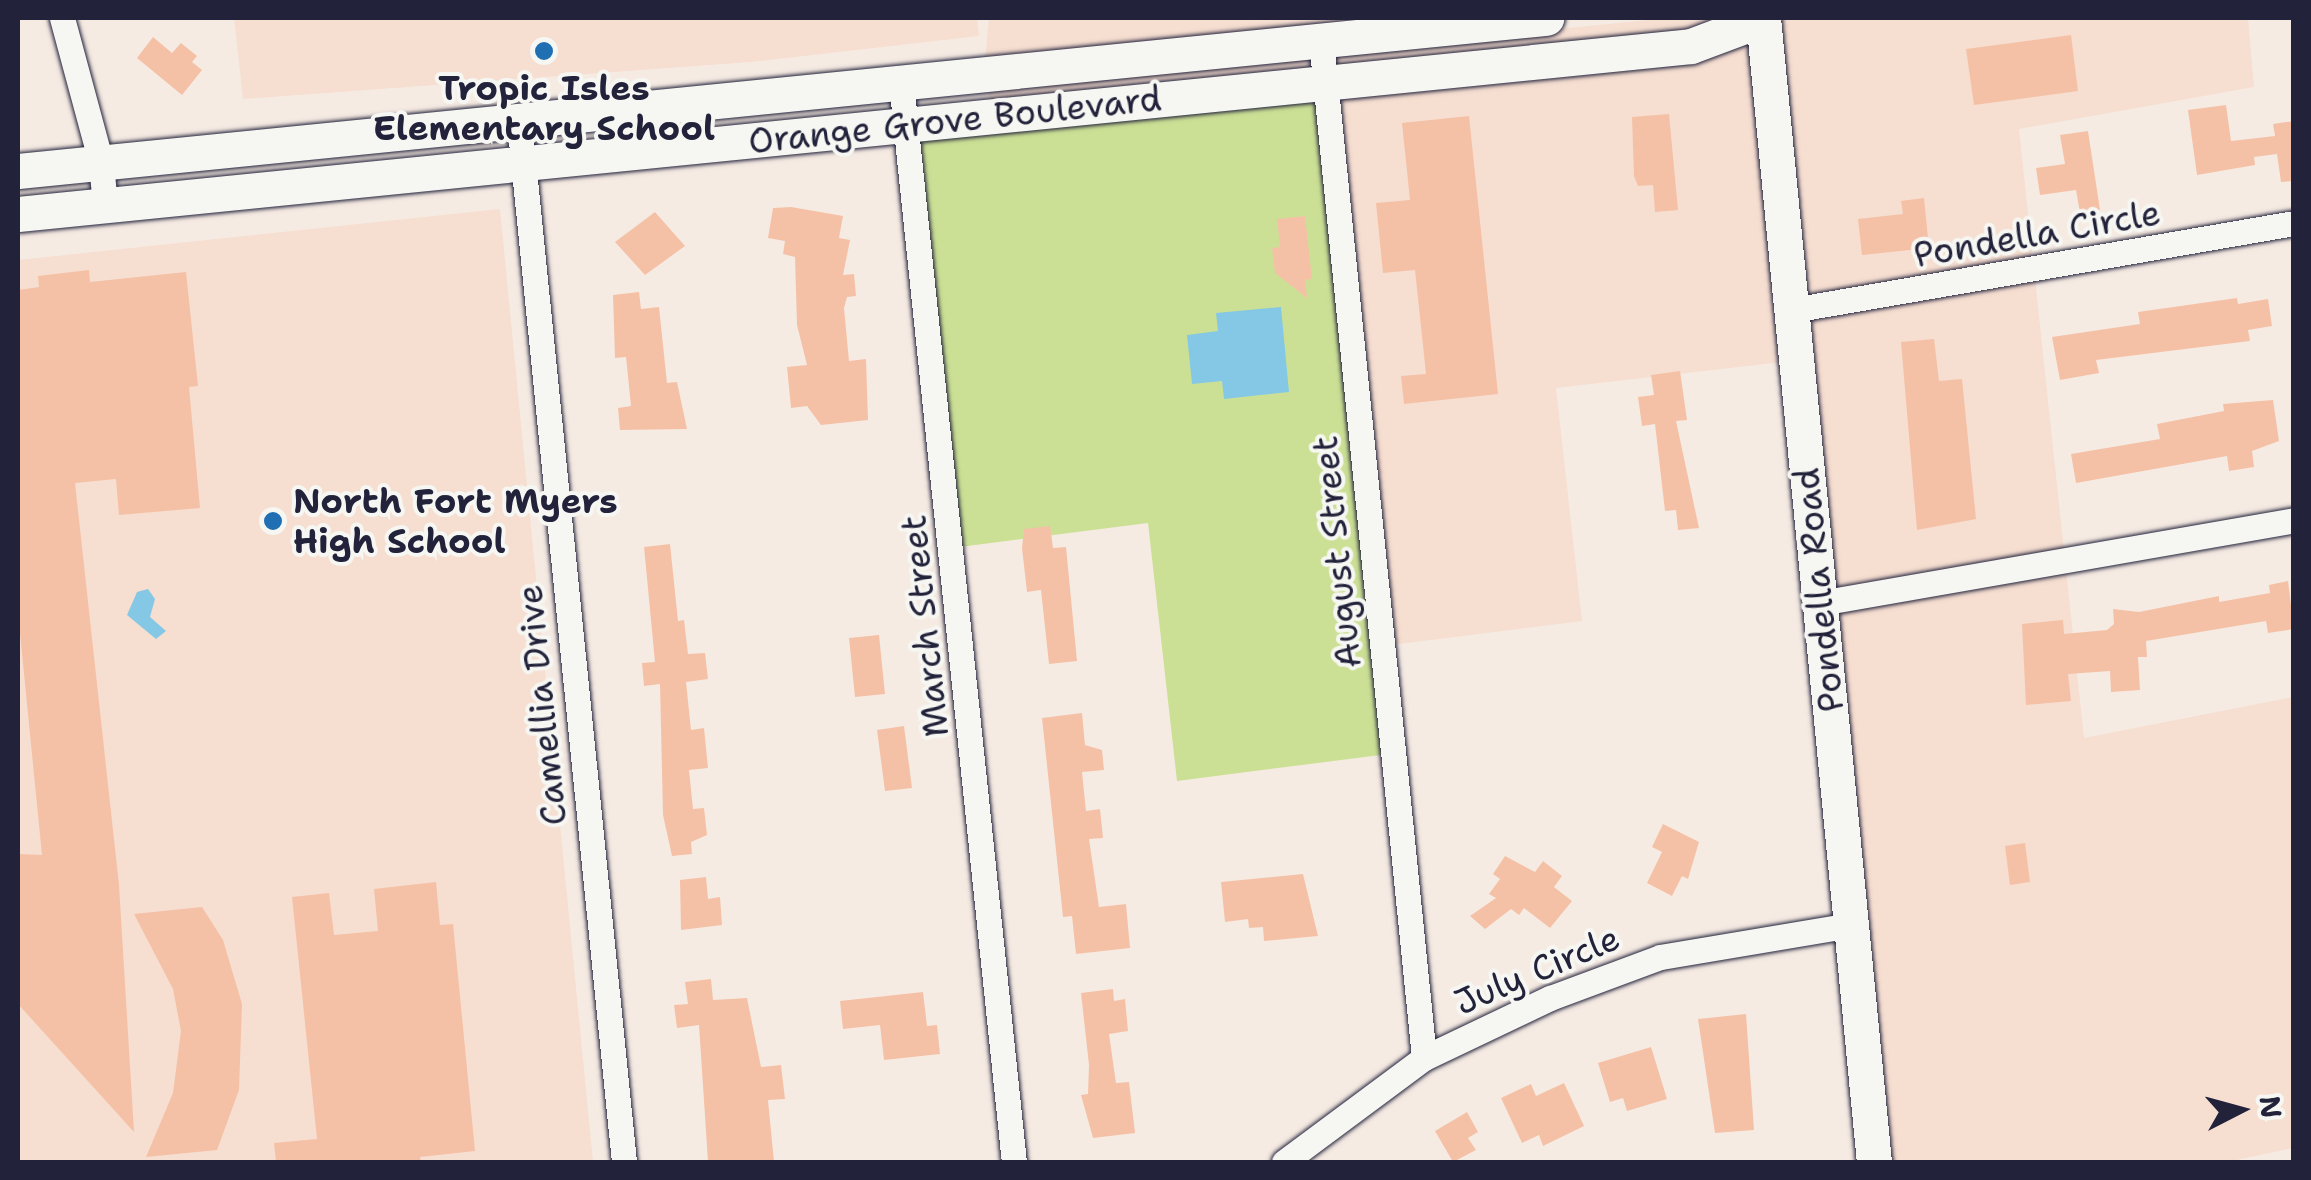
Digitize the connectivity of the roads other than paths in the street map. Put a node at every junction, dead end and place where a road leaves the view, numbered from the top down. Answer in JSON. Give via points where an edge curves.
{"nodes":[{"id":1,"x":62,"y":18,"type":"edge"},
{"id":2,"x":1546,"y":18,"type":"edge"},
{"id":3,"x":1766,"y":18,"type":"edge"},
{"id":4,"x":1493,"y":22,"type":"junction"},
{"id":5,"x":1321,"y":40,"type":"junction"},
{"id":6,"x":1498,"y":66,"type":"junction"},
{"id":7,"x":901,"y":82,"type":"junction"},
{"id":8,"x":1325,"y":83,"type":"junction"},
{"id":9,"x":519,"y":120,"type":"junction"},
{"id":10,"x":907,"y":125,"type":"junction"},
{"id":11,"x":101,"y":163,"type":"junction"},
{"id":12,"x":523,"y":164,"type":"junction"},
{"id":13,"x":18,"y":172,"type":"edge"},
{"id":14,"x":105,"y":205,"type":"junction"},
{"id":15,"x":18,"y":214,"type":"edge"},
{"id":16,"x":2294,"y":223,"type":"edge"},
{"id":17,"x":1792,"y":310,"type":"junction"},
{"id":18,"x":2294,"y":520,"type":"edge"},
{"id":19,"x":1820,"y":603,"type":"junction"},
{"id":20,"x":1851,"y":924,"type":"junction"},
{"id":21,"x":1424,"y":1058,"type":"junction"},
{"id":22,"x":624,"y":1162,"type":"edge"},
{"id":23,"x":1014,"y":1162,"type":"edge"},
{"id":24,"x":1284,"y":1162,"type":"edge"},
{"id":25,"x":1874,"y":1162,"type":"edge"}],
"edges":[{"from":1,"to":11,"type":"street"},
{"from":2,"to":4,"type":"street","name":"Orange Grove Boulevard"},
{"from":3,"to":6,"type":"street","name":"Orange Grove Boulevard","via":[[1691,46]]},
{"from":3,"to":17,"type":"street","name":"Pondella Road"},
{"from":4,"to":5,"type":"street","name":"Orange Grove Boulevard"},
{"from":4,"to":6,"type":"street"},
{"from":5,"to":7,"type":"street","name":"Orange Grove Boulevard"},
{"from":5,"to":8,"type":"street","name":"August Street"},
{"from":6,"to":8,"type":"street","name":"Orange Grove Boulevard"},
{"from":7,"to":9,"type":"street","name":"Orange Grove Boulevard"},
{"from":7,"to":10,"type":"street","name":"March Street"},
{"from":8,"to":10,"type":"street","name":"Orange Grove Boulevard"},
{"from":8,"to":21,"type":"street","name":"August Street"},
{"from":9,"to":11,"type":"street","name":"Orange Grove Boulevard"},
{"from":9,"to":12,"type":"street","name":"Camellia Drive"},
{"from":10,"to":12,"type":"street","name":"Orange Grove Boulevard"},
{"from":10,"to":23,"type":"street","name":"March Street"},
{"from":11,"to":13,"type":"street","name":"Orange Grove Boulevard"},
{"from":11,"to":14,"type":"street"},
{"from":12,"to":14,"type":"street","name":"Orange Grove Boulevard"},
{"from":12,"to":22,"type":"street","name":"Camellia Drive"},
{"from":14,"to":15,"type":"street","name":"Orange Grove Boulevard"},
{"from":16,"to":17,"type":"street","name":"Pondella Circle"},
{"from":17,"to":19,"type":"street","name":"Pondella Road"},
{"from":18,"to":19,"type":"street"},
{"from":19,"to":20,"type":"street","name":"Pondella Road"},
{"from":20,"to":21,"type":"street","name":"July Circle","via":[[1660,957],[1550,998]]},
{"from":20,"to":25,"type":"street","name":"Pondella Road"},
{"from":21,"to":24,"type":"street","name":"July Circle"}]}
